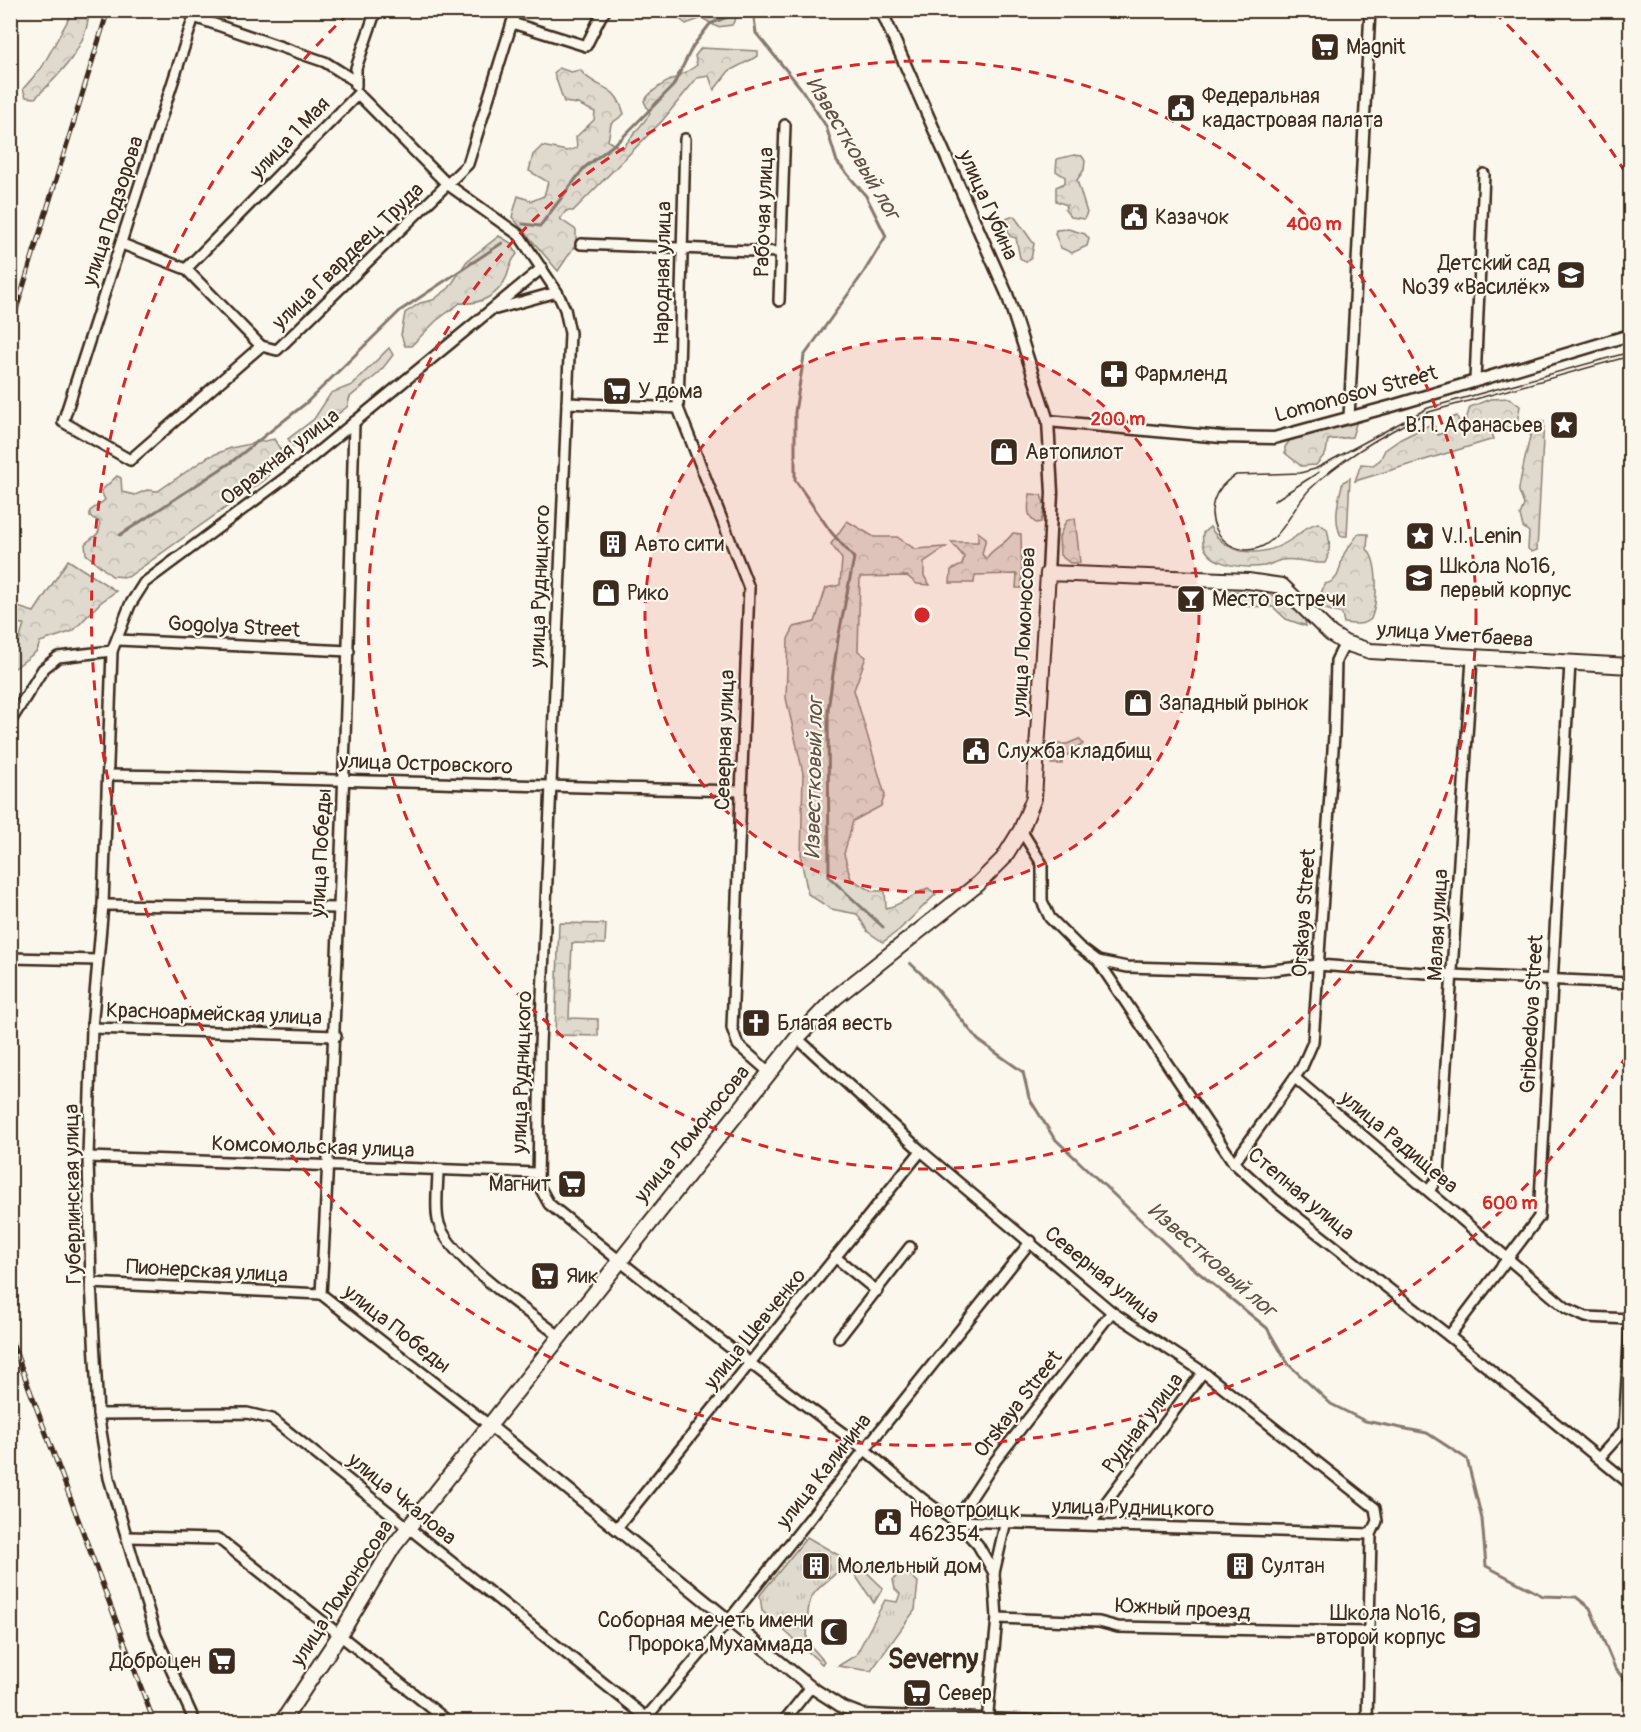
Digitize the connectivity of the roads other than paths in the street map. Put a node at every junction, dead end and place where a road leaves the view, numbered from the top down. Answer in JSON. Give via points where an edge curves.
{"nodes":[{"id":1,"x":375,"y":10,"type":"edge"},
{"id":2,"x":516,"y":10,"type":"edge"},
{"id":3,"x":606,"y":10,"type":"edge"},
{"id":4,"x":881,"y":10,"type":"edge"},
{"id":5,"x":1370,"y":10,"type":"edge"},
{"id":6,"x":195,"y":14,"type":"edge"},
{"id":7,"x":512,"y":23,"type":"junction"},
{"id":8,"x":355,"y":81,"type":"junction"},
{"id":9,"x":358,"y":94,"type":"junction"},
{"id":10,"x":785,"y":124,"type":"dead end"},
{"id":11,"x":685,"y":139,"type":"dead end"},
{"id":12,"x":1484,"y":174,"type":"dead end"},
{"id":13,"x":447,"y":184,"type":"junction"},
{"id":14,"x":122,"y":244,"type":"junction"},
{"id":15,"x":581,"y":244,"type":"dead end"},
{"id":16,"x":682,"y":248,"type":"junction"},
{"id":17,"x":780,"y":252,"type":"junction"},
{"id":18,"x":542,"y":268,"type":"junction"},
{"id":19,"x":186,"y":269,"type":"junction"},
{"id":20,"x":557,"y":292,"type":"junction"},
{"id":21,"x":779,"y":301,"type":"dead end"},
{"id":22,"x":494,"y":309,"type":"junction"},
{"id":23,"x":1630,"y":335,"type":"edge"},
{"id":24,"x":261,"y":346,"type":"junction"},
{"id":25,"x":1475,"y":381,"type":"junction"},
{"id":26,"x":567,"y":403,"type":"junction"},
{"id":27,"x":678,"y":408,"type":"junction"},
{"id":28,"x":1349,"y":417,"type":"junction"},
{"id":29,"x":1048,"y":421,"type":"junction"},
{"id":30,"x":63,"y":422,"type":"joint"},
{"id":31,"x":354,"y":422,"type":"junction"},
{"id":32,"x":1048,"y":573,"type":"junction"},
{"id":33,"x":118,"y":640,"type":"junction"},
{"id":34,"x":1345,"y":643,"type":"junction"},
{"id":35,"x":112,"y":651,"type":"junction"},
{"id":36,"x":349,"y":651,"type":"junction"},
{"id":37,"x":1472,"y":658,"type":"junction"},
{"id":38,"x":1570,"y":663,"type":"junction"},
{"id":39,"x":1630,"y":666,"type":"edge"},
{"id":40,"x":10,"y":722,"type":"edge"},
{"id":41,"x":109,"y":775,"type":"junction"},
{"id":42,"x":344,"y":778,"type":"junction"},
{"id":43,"x":550,"y":787,"type":"junction"},
{"id":44,"x":741,"y":791,"type":"junction"},
{"id":45,"x":1021,"y":830,"type":"junction"},
{"id":46,"x":103,"y":905,"type":"junction"},
{"id":47,"x":338,"y":908,"type":"junction"},
{"id":48,"x":10,"y":958,"type":"edge"},
{"id":49,"x":98,"y":960,"type":"junction"},
{"id":50,"x":1098,"y":960,"type":"junction"},
{"id":51,"x":1318,"y":965,"type":"junction"},
{"id":52,"x":1453,"y":975,"type":"junction"},
{"id":53,"x":1551,"y":979,"type":"junction"},
{"id":54,"x":1630,"y":983,"type":"edge"},
{"id":55,"x":92,"y":1028,"type":"junction"},
{"id":56,"x":336,"y":1036,"type":"junction"},
{"id":57,"x":797,"y":1038,"type":"junction"},
{"id":58,"x":769,"y":1072,"type":"junction"},
{"id":59,"x":1295,"y":1078,"type":"junction"},
{"id":60,"x":921,"y":1151,"type":"junction"},
{"id":61,"x":87,"y":1157,"type":"junction"},
{"id":62,"x":1234,"y":1163,"type":"junction"},
{"id":63,"x":328,"y":1166,"type":"junction"},
{"id":64,"x":438,"y":1170,"type":"junction"},
{"id":65,"x":537,"y":1173,"type":"junction"},
{"id":66,"x":1429,"y":1191,"type":"junction"},
{"id":67,"x":1030,"y":1241,"type":"junction"},
{"id":68,"x":910,"y":1247,"type":"dead end"},
{"id":69,"x":835,"y":1257,"type":"junction"},
{"id":70,"x":1509,"y":1260,"type":"junction"},
{"id":71,"x":619,"y":1261,"type":"junction"},
{"id":72,"x":91,"y":1283,"type":"junction"},
{"id":73,"x":877,"y":1291,"type":"junction"},
{"id":74,"x":321,"y":1294,"type":"junction"},
{"id":75,"x":1112,"y":1312,"type":"junction"},
{"id":76,"x":1630,"y":1319,"type":"edge"},
{"id":77,"x":1630,"y":1328,"type":"edge"},
{"id":78,"x":559,"y":1336,"type":"junction"},
{"id":79,"x":1449,"y":1336,"type":"junction"},
{"id":80,"x":839,"y":1338,"type":"dead end"},
{"id":81,"x":749,"y":1364,"type":"junction"},
{"id":82,"x":1203,"y":1372,"type":"junction"},
{"id":83,"x":98,"y":1414,"type":"junction"},
{"id":84,"x":489,"y":1425,"type":"junction"},
{"id":85,"x":864,"y":1449,"type":"junction"},
{"id":86,"x":1599,"y":1458,"type":"junction"},
{"id":87,"x":1630,"y":1484,"type":"edge"},
{"id":88,"x":956,"y":1521,"type":"junction"},
{"id":89,"x":1090,"y":1524,"type":"junction"},
{"id":90,"x":1005,"y":1525,"type":"junction"},
{"id":91,"x":408,"y":1529,"type":"junction"},
{"id":92,"x":616,"y":1529,"type":"junction"},
{"id":93,"x":1371,"y":1534,"type":"junction"},
{"id":94,"x":128,"y":1537,"type":"junction"},
{"id":95,"x":994,"y":1573,"type":"junction"},
{"id":96,"x":997,"y":1618,"type":"junction"},
{"id":97,"x":729,"y":1620,"type":"junction"},
{"id":98,"x":1367,"y":1632,"type":"junction"},
{"id":99,"x":341,"y":1634,"type":"junction"},
{"id":100,"x":811,"y":1687,"type":"junction"},
{"id":101,"x":644,"y":1719,"type":"edge"},
{"id":102,"x":884,"y":1719,"type":"edge"},
{"id":103,"x":987,"y":1720,"type":"edge"},
{"id":104,"x":195,"y":1722,"type":"edge"},
{"id":105,"x":282,"y":1722,"type":"edge"},
{"id":106,"x":449,"y":1722,"type":"edge"},
{"id":107,"x":783,"y":1722,"type":"edge"},
{"id":108,"x":1068,"y":1722,"type":"edge"},
{"id":109,"x":1367,"y":1722,"type":"edge"}],
"edges":[{"from":1,"to":8,"type":"street","name":"улица 1 Мая"},
{"from":2,"to":7,"type":"street","name":"улица Гвардеец Труда"},
{"from":3,"to":7,"type":"street","via":[[586,46]]},
{"from":4,"to":29,"type":"street","name":"улица Губина","via":[[1007,294]]},
{"from":5,"to":28,"type":"street"},
{"from":6,"to":8,"type":"street","via":[[325,62]]},
{"from":6,"to":14,"type":"street","name":"улица Подзорова"},
{"from":7,"to":13,"type":"street","name":"улица Гвардеец Труда","via":[[468,164]]},
{"from":8,"to":9,"type":"street","name":"улица 1 Мая"},
{"from":9,"to":13,"type":"street","name":"улица Рудницкого"},
{"from":9,"to":19,"type":"street","name":"улица 1 Мая"},
{"from":10,"to":17,"type":"street","name":"Рабочая улица"},
{"from":11,"to":16,"type":"street","name":"Народная улица"},
{"from":12,"to":25,"type":"street"},
{"from":13,"to":18,"type":"street","name":"улица Рудницкого","via":[[519,235]]},
{"from":13,"to":24,"type":"street","name":"улица Гвардеец Труда","via":[[277,350]]},
{"from":14,"to":19,"type":"street"},
{"from":14,"to":30,"type":"street","name":"улица Подзорова"},
{"from":15,"to":16,"type":"street"},
{"from":16,"to":17,"type":"street"},
{"from":16,"to":27,"type":"street","name":"Народная улица"},
{"from":17,"to":21,"type":"street","name":"Рабочая улица"},
{"from":18,"to":20,"type":"street","name":"улица Рудницкого"},
{"from":18,"to":22,"type":"street","name":"Овражная улица"},
{"from":19,"to":24,"type":"street"},
{"from":20,"to":22,"type":"street","name":"Овражная улица"},
{"from":20,"to":26,"type":"street","name":"улица Рудницкого","via":[[570,333]]},
{"from":22,"to":31,"type":"street","name":"Овражная улица"},
{"from":23,"to":25,"type":"street","name":"Lomonosov Street"},
{"from":24,"to":30,"type":"street","name":"улица Гвардеец Труда","via":[[130,460]]},
{"from":25,"to":28,"type":"street","name":"Lomonosov Street"},
{"from":26,"to":27,"type":"street"},
{"from":26,"to":43,"type":"street","name":"улица Рудницкого"},
{"from":27,"to":44,"type":"street","name":"Северная улица","via":[[749,588]]},
{"from":28,"to":29,"type":"street","name":"Lomonosov Street","via":[[1258,439]]},
{"from":29,"to":32,"type":"street","name":"улица Ломоносова","via":[[1052,493]]},
{"from":31,"to":33,"type":"street","name":"Овражная улица","via":[[144,583],[130,605]]},
{"from":31,"to":36,"type":"street","name":"улица Победы"},
{"from":32,"to":34,"type":"main road","name":"улица Уметбаева","via":[[1282,586]]},
{"from":32,"to":45,"type":"main road","name":"улица Ломоносова","via":[[1037,775],[1034,798]]},
{"from":33,"to":35,"type":"street","name":"Овражная улица"},
{"from":33,"to":36,"type":"street","name":"Gogolya Street"},
{"from":34,"to":37,"type":"main road","name":"улица Уметбаева","via":[[1370,651]]},
{"from":34,"to":51,"type":"street","name":"Orskaya Street","via":[[1336,661]]},
{"from":35,"to":40,"type":"street","via":[[58,657],[43,669]]},
{"from":35,"to":41,"type":"street","name":"Губерлинская улица"},
{"from":36,"to":42,"type":"street","name":"улица Победы"},
{"from":37,"to":38,"type":"main road","name":"улица Уметбаева"},
{"from":37,"to":52,"type":"street","name":"Малая улица"},
{"from":38,"to":39,"type":"main road","name":"улица Уметбаева"},
{"from":38,"to":53,"type":"street","name":"Griboedova Street"},
{"from":41,"to":42,"type":"street","name":"улица Островского"},
{"from":41,"to":46,"type":"street","name":"Губерлинская улица"},
{"from":42,"to":43,"type":"street","name":"улица Островского"},
{"from":42,"to":47,"type":"street","name":"улица Победы"},
{"from":43,"to":44,"type":"street","name":"улица Островского"},
{"from":43,"to":65,"type":"street","name":"улица Рудницкого"},
{"from":44,"to":58,"type":"street","name":"Северная улица","via":[[732,1028],[738,1045]]},
{"from":45,"to":50,"type":"street","name":"Степная улица","via":[[1042,864],[1042,901],[1050,918]]},
{"from":45,"to":57,"type":"main road","name":"улица Ломоносова","via":[[1003,860],[978,884],[835,998]]},
{"from":46,"to":47,"type":"street"},
{"from":46,"to":49,"type":"street","name":"Губерлинская улица"},
{"from":47,"to":56,"type":"street","name":"улица Победы"},
{"from":48,"to":49,"type":"street"},
{"from":49,"to":55,"type":"street","name":"Губерлинская улица"},
{"from":50,"to":51,"type":"street","via":[[1127,967],[1263,971]]},
{"from":50,"to":62,"type":"street","name":"Степная улица"},
{"from":51,"to":52,"type":"street"},
{"from":51,"to":59,"type":"street","name":"Orskaya Street","via":[[1313,1042]]},
{"from":52,"to":53,"type":"street"},
{"from":52,"to":66,"type":"street","name":"Малая улица","via":[[1439,1175]]},
{"from":53,"to":54,"type":"street"},
{"from":53,"to":70,"type":"street","name":"Griboedova Street","via":[[1539,1217]]},
{"from":55,"to":56,"type":"street","name":"Красноармейская улица"},
{"from":55,"to":61,"type":"street","name":"Губерлинская улица"},
{"from":56,"to":63,"type":"street","name":"улица Победы"},
{"from":57,"to":58,"type":"main road","name":"улица Ломоносова"},
{"from":57,"to":60,"type":"street","name":"Северная улица"},
{"from":58,"to":71,"type":"main road","name":"улица Ломоносова"},
{"from":59,"to":62,"type":"street","name":"Orskaya Street"},
{"from":59,"to":66,"type":"street","name":"улица Радищева"},
{"from":60,"to":67,"type":"street","name":"Северная улица"},
{"from":60,"to":69,"type":"street","name":"улица Шевченко"},
{"from":61,"to":63,"type":"street","name":"Комсомольская улица"},
{"from":61,"to":72,"type":"street","name":"Губерлинская улица"},
{"from":62,"to":79,"type":"street","name":"Степная улица"},
{"from":63,"to":64,"type":"street","name":"Комсомольская улица"},
{"from":63,"to":74,"type":"street","name":"улица Победы"},
{"from":64,"to":65,"type":"street","name":"Комсомольская улица"},
{"from":64,"to":78,"type":"street","via":[[437,1219],[444,1237],[468,1263]]},
{"from":65,"to":71,"type":"street","name":"улица Рудницкого","via":[[538,1184],[549,1204]]},
{"from":66,"to":70,"type":"street","name":"улица Радищева"},
{"from":67,"to":75,"type":"street","name":"Северная улица"},
{"from":67,"to":85,"type":"street","name":"улица Калинина"},
{"from":68,"to":73,"type":"street"},
{"from":69,"to":73,"type":"street"},
{"from":69,"to":81,"type":"street","name":"улица Шевченко"},
{"from":70,"to":76,"type":"street","name":"улица Радищева","via":[[1566,1308],[1586,1317]]},
{"from":70,"to":79,"type":"street","name":"Griboedova Street"},
{"from":71,"to":78,"type":"main road","name":"улица Ломоносова"},
{"from":71,"to":81,"type":"street","name":"улица Рудницкого"},
{"from":72,"to":74,"type":"street","name":"Пионерская улица"},
{"from":72,"to":83,"type":"street","name":"Губерлинская улица"},
{"from":73,"to":80,"type":"street"},
{"from":74,"to":84,"type":"street","name":"улица Победы"},
{"from":75,"to":82,"type":"street","name":"Северная улица"},
{"from":75,"to":88,"type":"street","name":"Orskaya Street","via":[[996,1460]]},
{"from":77,"to":86,"type":"street","via":[[1624,1430]]},
{"from":78,"to":84,"type":"main road","name":"улица Ломоносова"},
{"from":79,"to":86,"type":"street","name":"Степная улица"},
{"from":81,"to":85,"type":"street","name":"улица Рудницкого"},
{"from":81,"to":92,"type":"street","name":"улица Шевченко"},
{"from":82,"to":89,"type":"street","name":"Рудная улица"},
{"from":82,"to":93,"type":"street","name":"Северная улица","via":[[1375,1508],[1377,1521]]},
{"from":83,"to":91,"type":"street","name":"улица Чкалова","via":[[247,1413],[272,1419]]},
{"from":83,"to":94,"type":"street","name":"Губерлинская улица","via":[[109,1478]]},
{"from":84,"to":91,"type":"main road","name":"улица Ломоносова"},
{"from":84,"to":92,"type":"street","name":"улица Победы"},
{"from":85,"to":88,"type":"street","name":"улица Рудницкого","via":[[934,1509]]},
{"from":85,"to":97,"type":"street","name":"улица Калинина"},
{"from":86,"to":87,"type":"street","name":"Степная улица"},
{"from":88,"to":90,"type":"street","name":"улица Рудницкого"},
{"from":88,"to":95,"type":"street","via":[[978,1545]]},
{"from":89,"to":90,"type":"street","name":"улица Рудницкого"},
{"from":89,"to":93,"type":"street","name":"улица Рудницкого"},
{"from":90,"to":95,"type":"street"},
{"from":91,"to":99,"type":"main road","name":"улица Ломоносова"},
{"from":91,"to":101,"type":"street","name":"улица Чкалова"},
{"from":92,"to":97,"type":"street","name":"улица Победы"},
{"from":93,"to":98,"type":"street"},
{"from":94,"to":99,"type":"street","via":[[219,1539]]},
{"from":94,"to":104,"type":"street","name":"Губерлинская улица","via":[[156,1636]]},
{"from":95,"to":96,"type":"street"},
{"from":96,"to":98,"type":"street","name":"Южный проезд","via":[[1099,1622],[1118,1627]]},
{"from":96,"to":103,"type":"street"},
{"from":97,"to":100,"type":"street","name":"улица Победы"},
{"from":97,"to":101,"type":"street","name":"улица Калинина"},
{"from":98,"to":109,"type":"street"},
{"from":99,"to":105,"type":"main road","name":"улица Ломоносова"},
{"from":99,"to":106,"type":"street"},
{"from":100,"to":102,"type":"street","name":"улица Победы","via":[[853,1711]]},
{"from":100,"to":107,"type":"street"},
{"from":102,"to":103,"type":"street","name":"улица Победы"},
{"from":103,"to":108,"type":"street","name":"улица Победы"}]}
